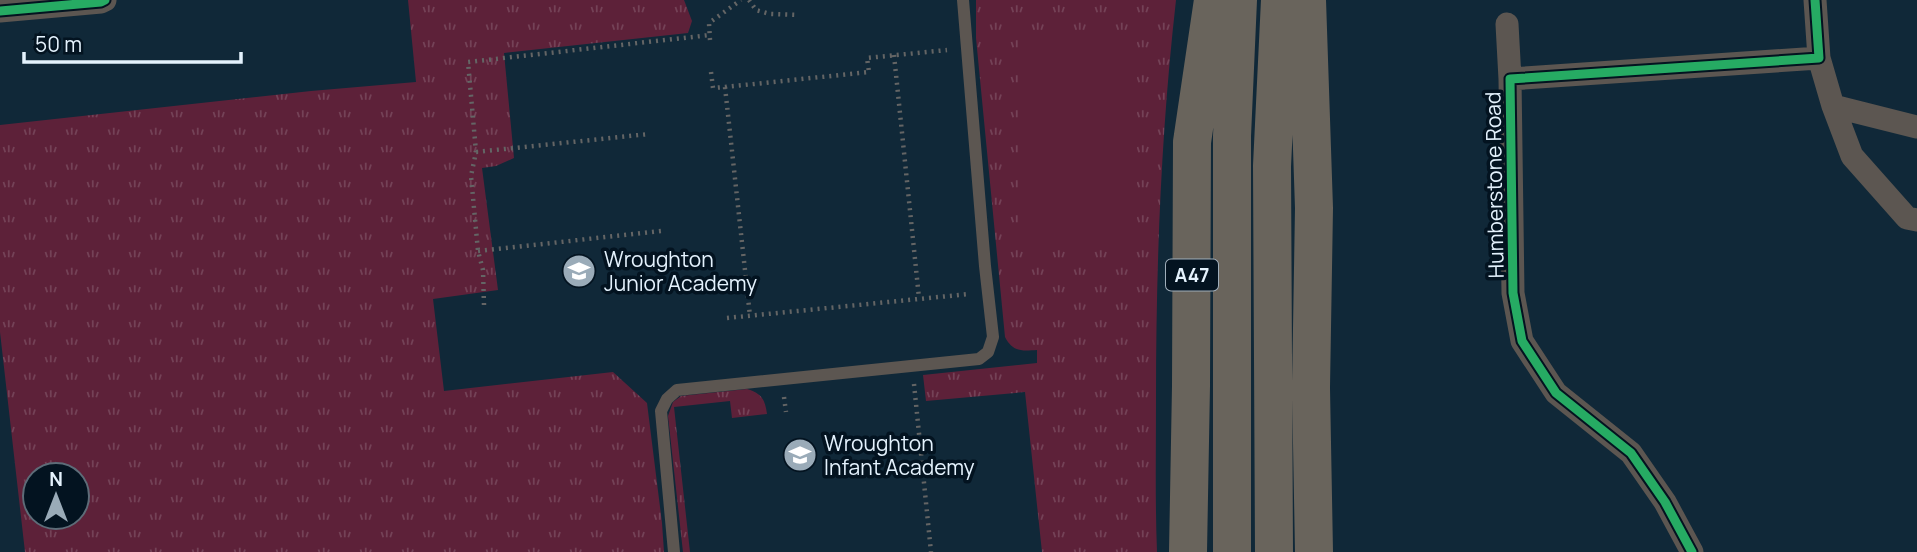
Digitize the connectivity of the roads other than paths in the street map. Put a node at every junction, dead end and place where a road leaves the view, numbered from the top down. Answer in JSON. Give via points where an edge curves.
{"nodes":[{"id":1,"x":105,"y":0,"type":"edge"},
{"id":2,"x":963,"y":0,"type":"edge"},
{"id":3,"x":1213,"y":0,"type":"edge"},
{"id":4,"x":1238,"y":0,"type":"edge"},
{"id":5,"x":1280,"y":0,"type":"edge"},
{"id":6,"x":1307,"y":0,"type":"edge"},
{"id":7,"x":1815,"y":0,"type":"edge"},
{"id":8,"x":0,"y":11,"type":"edge"},
{"id":9,"x":1507,"y":24,"type":"dead end"},
{"id":10,"x":1819,"y":58,"type":"junction"},
{"id":11,"x":1510,"y":79,"type":"junction"},
{"id":12,"x":1833,"y":106,"type":"junction"},
{"id":13,"x":1917,"y":127,"type":"edge"},
{"id":14,"x":1917,"y":220,"type":"edge"},
{"id":15,"x":674,"y":552,"type":"edge"},
{"id":16,"x":1188,"y":552,"type":"edge"},
{"id":17,"x":1232,"y":552,"type":"edge"},
{"id":18,"x":1274,"y":552,"type":"edge"},
{"id":19,"x":1314,"y":552,"type":"edge"},
{"id":20,"x":1692,"y":552,"type":"edge"}],
"edges":[{"from":1,"to":8,"type":"street"},
{"from":2,"to":15,"type":"lane","via":[[993,337],[988,352],[979,359],[677,390],[661,411]]},
{"from":3,"to":16,"type":"highway","number":"A47","via":[[1192,142]]},
{"from":4,"to":17,"type":"highway","number":"A47","via":[[1232,136]]},
{"from":5,"to":18,"type":"highway","via":[[1272,166]]},
{"from":6,"to":19,"type":"highway","via":[[1314,208]]},
{"from":7,"to":10,"type":"street"},
{"from":9,"to":11,"type":"street","name":"Humberstone Road"},
{"from":10,"to":11,"type":"street","name":"Humberstone Road"},
{"from":10,"to":12,"type":"street"},
{"from":11,"to":20,"type":"street","name":"Humberstone Road","via":[[1513,293],[1522,341],[1556,393],[1631,453]]},
{"from":12,"to":13,"type":"street"},
{"from":12,"to":14,"type":"street","via":[[1852,156],[1907,218]]}]}
